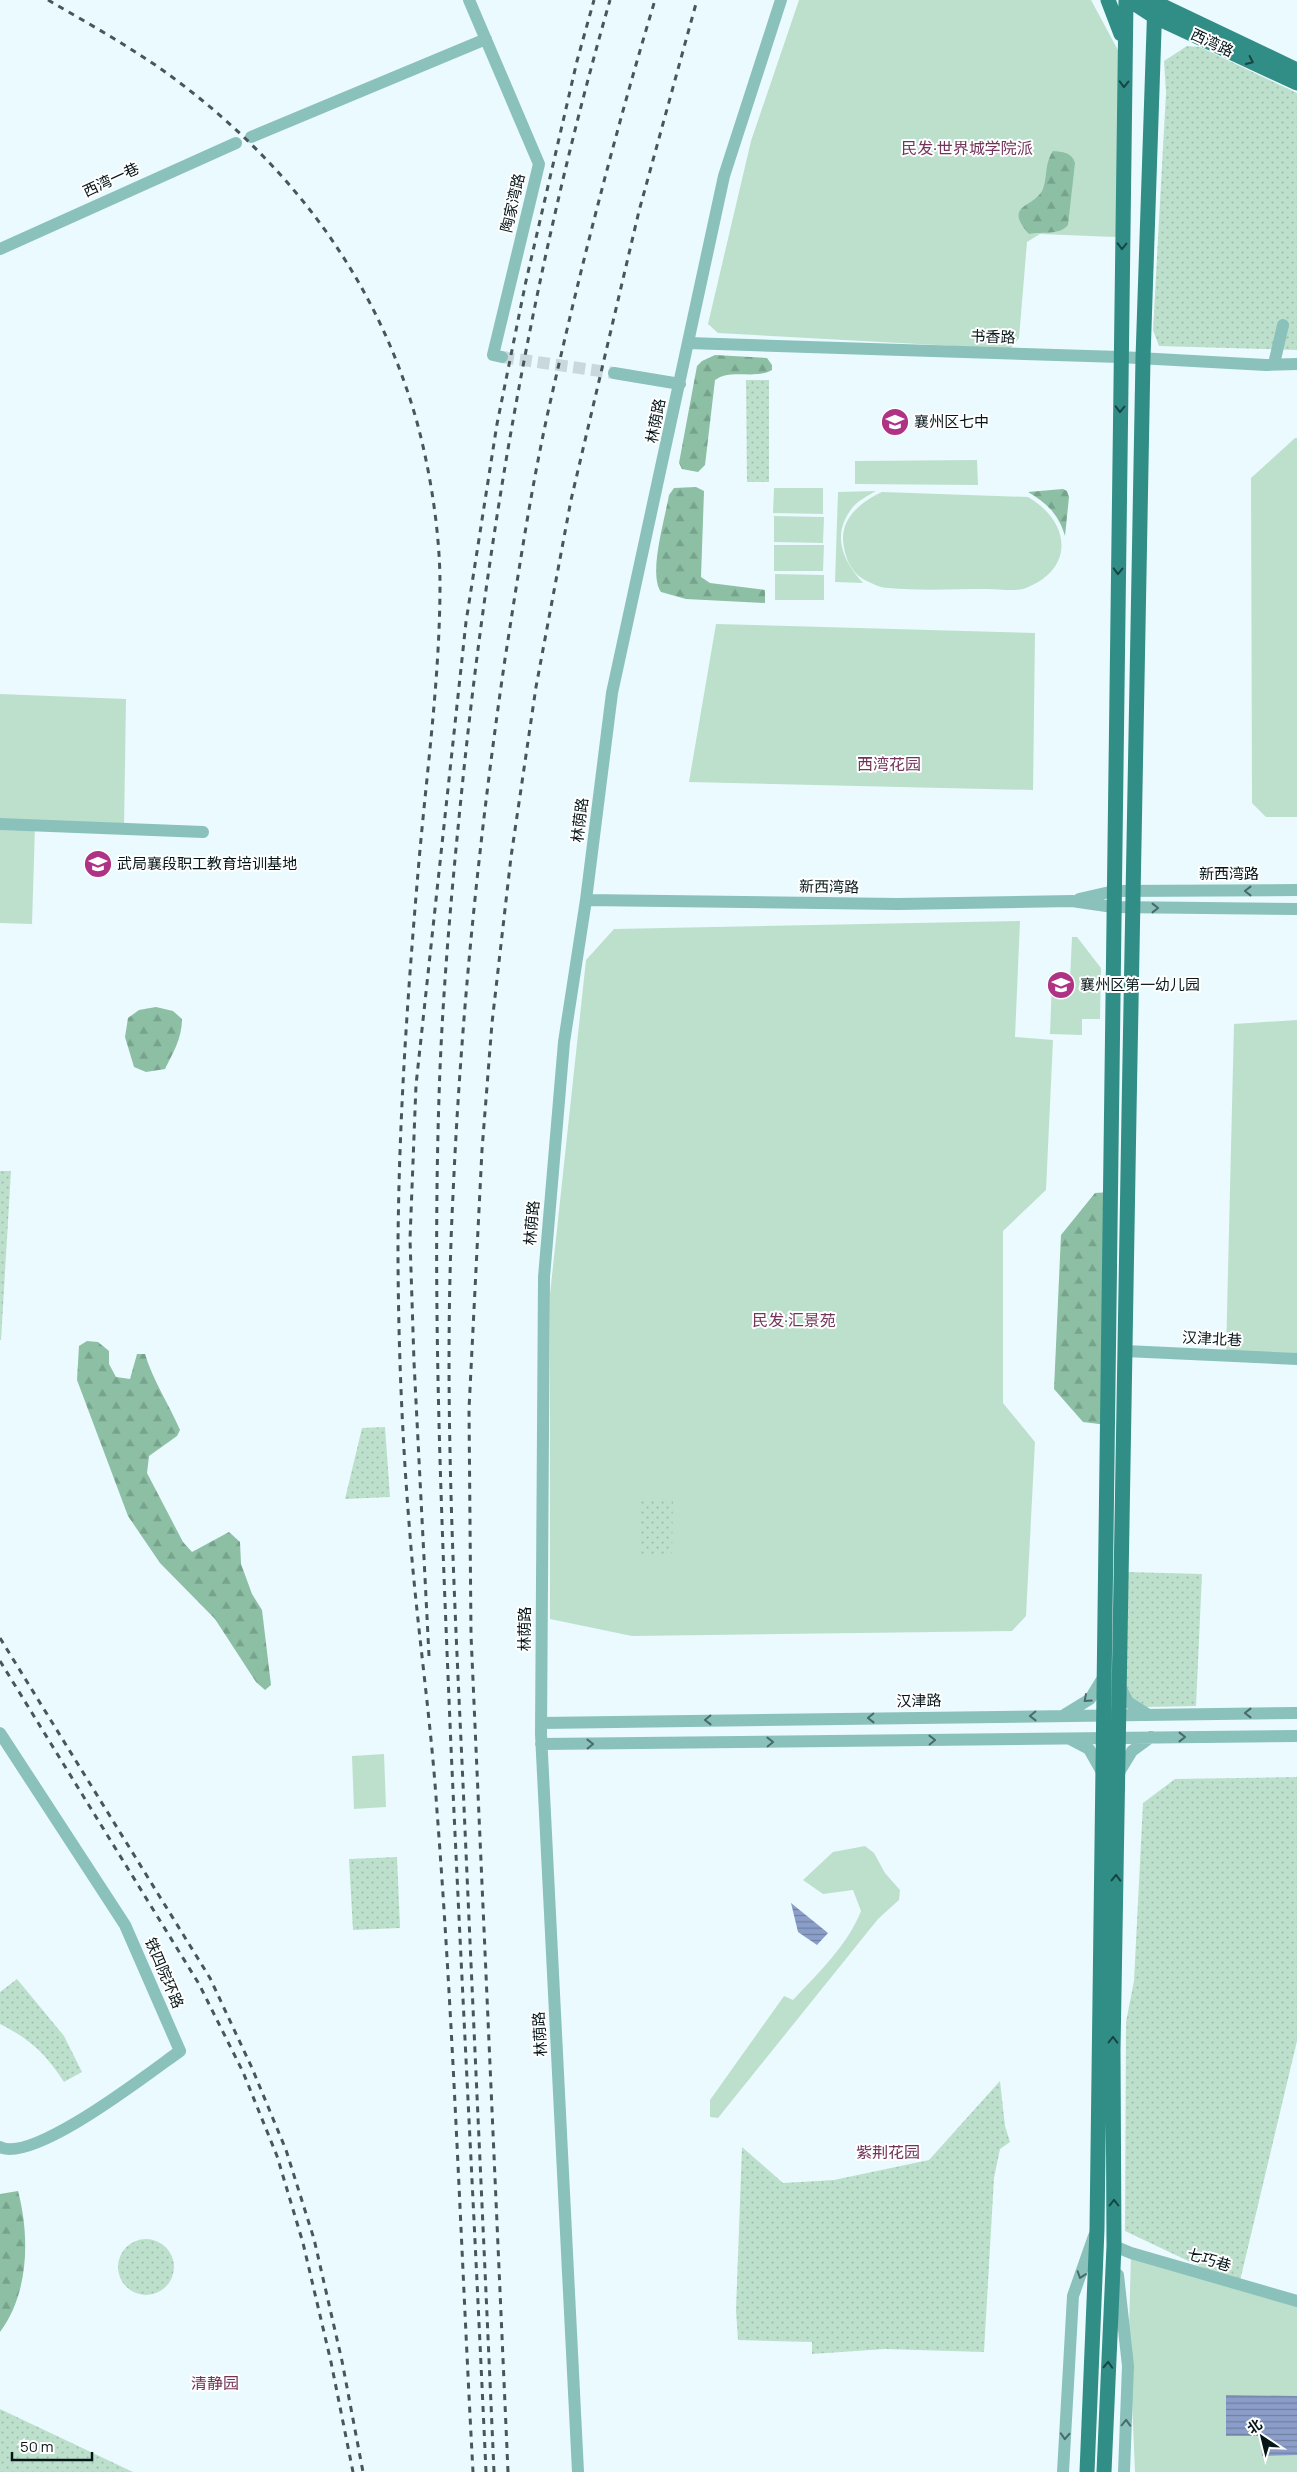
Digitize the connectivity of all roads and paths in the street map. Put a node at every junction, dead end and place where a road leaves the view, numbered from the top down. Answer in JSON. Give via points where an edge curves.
{"nodes":[{"id":1,"x":470,"y":0,"type":"edge"},
{"id":2,"x":781,"y":0,"type":"edge"},
{"id":3,"x":1108,"y":0,"type":"edge"},
{"id":4,"x":1127,"y":0,"type":"edge"},
{"id":5,"x":1173,"y":0,"type":"edge"},
{"id":6,"x":1154,"y":5,"type":"edge"},
{"id":7,"x":1191,"y":27,"type":"junction"},
{"id":8,"x":486,"y":39,"type":"junction"},
{"id":9,"x":1125,"y":49,"type":"junction"},
{"id":10,"x":1153,"y":68,"type":"junction"},
{"id":11,"x":1297,"y":70,"type":"edge"},
{"id":12,"x":1297,"y":83,"type":"edge"},
{"id":13,"x":250,"y":137,"type":"dead end"},
{"id":14,"x":236,"y":143,"type":"dead end"},
{"id":15,"x":0,"y":249,"type":"edge"},
{"id":16,"x":1283,"y":325,"type":"dead end"},
{"id":17,"x":688,"y":343,"type":"junction"},
{"id":18,"x":502,"y":357,"type":"dead end"},
{"id":19,"x":1120,"y":358,"type":"junction"},
{"id":20,"x":1143,"y":358,"type":"junction"},
{"id":21,"x":1274,"y":364,"type":"junction"},
{"id":22,"x":1297,"y":364,"type":"edge"},
{"id":23,"x":614,"y":373,"type":"tunnel mouth"},
{"id":24,"x":680,"y":384,"type":"junction"},
{"id":25,"x":0,"y":824,"type":"edge"},
{"id":26,"x":203,"y":832,"type":"dead end"},
{"id":27,"x":1297,"y":890,"type":"edge"},
{"id":28,"x":1114,"y":891,"type":"junction"},
{"id":29,"x":1133,"y":891,"type":"junction"},
{"id":30,"x":586,"y":900,"type":"junction"},
{"id":31,"x":1072,"y":901,"type":"junction"},
{"id":32,"x":1113,"y":907,"type":"junction"},
{"id":33,"x":1132,"y":907,"type":"junction"},
{"id":34,"x":1297,"y":909,"type":"edge"},
{"id":35,"x":1125,"y":1351,"type":"junction"},
{"id":36,"x":1297,"y":1359,"type":"edge"},
{"id":37,"x":1104,"y":1676,"type":"junction"},
{"id":38,"x":1119,"y":1685,"type":"junction"},
{"id":39,"x":1297,"y":1713,"type":"edge"},
{"id":40,"x":1147,"y":1714,"type":"junction"},
{"id":41,"x":1064,"y":1715,"type":"junction"},
{"id":42,"x":1103,"y":1715,"type":"junction"},
{"id":43,"x":1118,"y":1715,"type":"junction"},
{"id":44,"x":541,"y":1723,"type":"junction"},
{"id":45,"x":0,"y":1733,"type":"edge"},
{"id":46,"x":1297,"y":1736,"type":"edge"},
{"id":47,"x":1151,"y":1737,"type":"junction"},
{"id":48,"x":1068,"y":1738,"type":"junction"},
{"id":49,"x":1103,"y":1738,"type":"junction"},
{"id":50,"x":1118,"y":1738,"type":"junction"},
{"id":51,"x":541,"y":1744,"type":"junction"},
{"id":52,"x":1102,"y":1772,"type":"junction"},
{"id":53,"x":1118,"y":1774,"type":"junction"},
{"id":54,"x":0,"y":2146,"type":"edge"},
{"id":55,"x":1097,"y":2229,"type":"junction"},
{"id":56,"x":1114,"y":2246,"type":"junction"},
{"id":57,"x":1297,"y":2301,"type":"edge"},
{"id":58,"x":578,"y":2472,"type":"edge"},
{"id":59,"x":1063,"y":2472,"type":"edge"},
{"id":60,"x":1087,"y":2472,"type":"edge"},
{"id":61,"x":1104,"y":2472,"type":"edge"},
{"id":62,"x":1124,"y":2472,"type":"edge"}],
"edges":[{"from":1,"to":8,"type":"street","name":"陶家湾路"},
{"from":2,"to":17,"type":"street","name":"林荫路","via":[[724,176]]},
{"from":3,"to":9,"type":"main road"},
{"from":4,"to":6,"type":"main road","name":"西湾路"},
{"from":4,"to":9,"type":"main road"},
{"from":5,"to":7,"type":"main road"},
{"from":6,"to":7,"type":"main road","name":"西湾路"},
{"from":6,"to":10,"type":"main road"},
{"from":7,"to":10,"type":"main road","via":[[1169,35],[1163,41]]},
{"from":7,"to":11,"type":"main road","name":"西湾路"},
{"from":7,"to":12,"type":"main road","name":"西湾路","one_way":true},
{"from":8,"to":13,"type":"street"},
{"from":8,"to":18,"type":"street","name":"陶家湾路","via":[[539,164],[493,355]]},
{"from":9,"to":19,"type":"main road","one_way":true},
{"from":10,"to":20,"type":"main road"},
{"from":14,"to":15,"type":"street","name":"西湾一巷"},
{"from":16,"to":21,"type":"street"},
{"from":17,"to":19,"type":"street","name":"书香路"},
{"from":17,"to":24,"type":"street","name":"林荫路"},
{"from":19,"to":20,"type":"street","name":"书香路"},
{"from":19,"to":28,"type":"main road","one_way":true},
{"from":20,"to":21,"type":"street","name":"书香路"},
{"from":20,"to":29,"type":"main road"},
{"from":21,"to":22,"type":"street","name":"书香路"},
{"from":23,"to":24,"type":"street"},
{"from":24,"to":30,"type":"street","name":"林荫路","via":[[612,693]]},
{"from":25,"to":26,"type":"street"},
{"from":27,"to":29,"type":"street","name":"新西湾路","one_way":true},
{"from":28,"to":29,"type":"street","name":"新西湾路"},
{"from":28,"to":31,"type":"street","name":"新西湾路"},
{"from":28,"to":32,"type":"main road"},
{"from":29,"to":33,"type":"main road"},
{"from":30,"to":31,"type":"street","name":"新西湾路","via":[[898,904]]},
{"from":30,"to":44,"type":"street","name":"林荫路","via":[[564,1042],[544,1277]]},
{"from":31,"to":32,"type":"street","name":"新西湾路"},
{"from":32,"to":33,"type":"street","name":"新西湾路"},
{"from":32,"to":37,"type":"main road"},
{"from":33,"to":34,"type":"street","name":"新西湾路","one_way":true},
{"from":33,"to":35,"type":"main road"},
{"from":35,"to":36,"type":"street","name":"汉津北巷"},
{"from":35,"to":38,"type":"main road"},
{"from":37,"to":41,"type":"street","one_way":true,"via":[[1090,1699]]},
{"from":37,"to":42,"type":"main road"},
{"from":38,"to":40,"type":"street","via":[[1128,1702]]},
{"from":38,"to":43,"type":"main road"},
{"from":39,"to":40,"type":"street","name":"汉津路","one_way":true},
{"from":40,"to":43,"type":"street","name":"汉津路"},
{"from":41,"to":42,"type":"street","name":"汉津路"},
{"from":41,"to":44,"type":"street","name":"汉津路","one_way":true},
{"from":42,"to":43,"type":"street","name":"汉津路"},
{"from":42,"to":49,"type":"main road"},
{"from":43,"to":50,"type":"main road"},
{"from":44,"to":51,"type":"street","name":"林荫路"},
{"from":45,"to":54,"type":"street","name":"铁四院环路","via":[[125,1925],[180,2051],[96,2111],[32,2146],[8,2151]]},
{"from":47,"to":46,"type":"street","one_way":true},
{"from":47,"to":50,"type":"street"},
{"from":47,"to":53,"type":"street","via":[[1132,1751]]},
{"from":48,"to":49,"type":"street"},
{"from":51,"to":48,"type":"street","one_way":true},
{"from":48,"to":52,"type":"street","via":[[1089,1749]]},
{"from":49,"to":50,"type":"street"},
{"from":49,"to":52,"type":"main road"},
{"from":50,"to":53,"type":"main road"},
{"from":51,"to":58,"type":"street","name":"林荫路"},
{"from":52,"to":55,"type":"main road"},
{"from":56,"to":53,"type":"main road","one_way":true,"via":[[1113,2050]]},
{"from":55,"to":59,"type":"street","one_way":true,"via":[[1073,2296]]},
{"from":55,"to":60,"type":"main road"},
{"from":56,"to":57,"type":"street","name":"七巧巷"},
{"from":61,"to":56,"type":"main road","one_way":true},
{"from":62,"to":56,"type":"street","one_way":true,"via":[[1128,2366]]}]}
